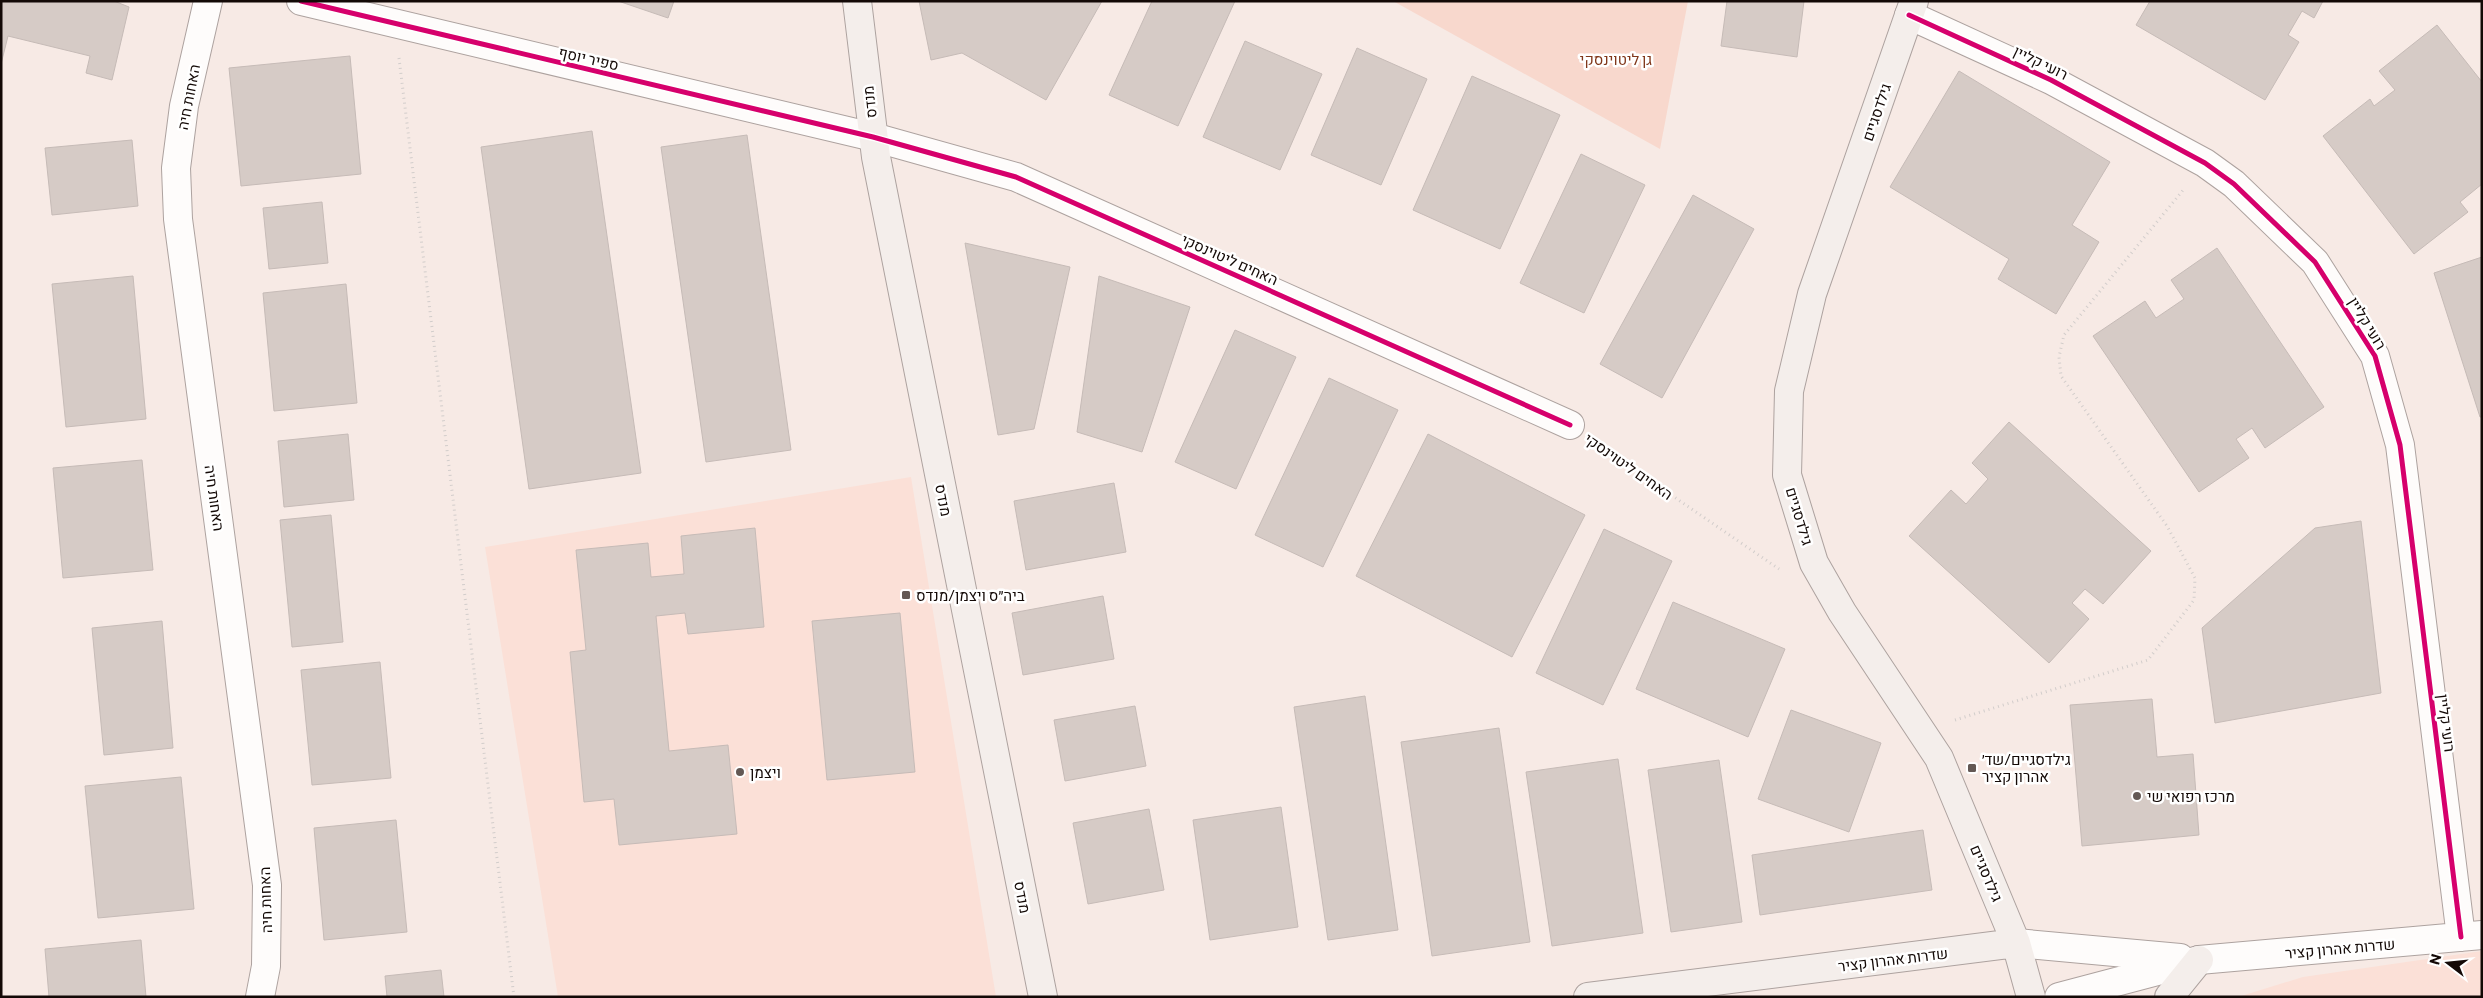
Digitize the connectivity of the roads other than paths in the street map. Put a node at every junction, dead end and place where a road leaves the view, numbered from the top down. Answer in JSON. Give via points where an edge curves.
{"nodes":[{"id":1,"x":208,"y":1,"type":"edge"},
{"id":2,"x":301,"y":1,"type":"edge"},
{"id":3,"x":857,"y":1,"type":"edge"},
{"id":4,"x":1911,"y":8,"type":"edge"},
{"id":5,"x":872,"y":137,"type":"junction"},
{"id":6,"x":1570,"y":425,"type":"road end"},
{"id":7,"x":2471,"y":936,"type":"edge"},
{"id":8,"x":2016,"y":943,"type":"junction"},
{"id":9,"x":2199,"y":960,"type":"junction"},
{"id":10,"x":260,"y":997,"type":"edge"},
{"id":11,"x":1043,"y":997,"type":"edge"},
{"id":12,"x":1588,"y":997,"type":"edge"},
{"id":13,"x":2031,"y":997,"type":"edge"},
{"id":14,"x":2058,"y":997,"type":"edge"},
{"id":15,"x":2170,"y":997,"type":"edge"}],
"edges":[{"from":1,"to":10,"type":"street","name":"האחות חיה","via":[[184,106],[176,168],[178,219],[267,885],[266,966]]},
{"from":2,"to":5,"type":"street","name":"ספיר יוסף"},
{"from":3,"to":5,"type":"street","name":"מנדס"},
{"from":4,"to":7,"type":"street","name":"רועי קליין","via":[[2205,163],[2234,184],[2315,262],[2375,356],[2400,445]]},
{"from":4,"to":8,"type":"street","name":"גילדסגיים","via":[[1812,294],[1789,391],[1787,475],[1814,563],[1842,612],[1939,758]]},
{"from":5,"to":6,"type":"street","name":"האחים ליטוינסקי","via":[[1016,177]]},
{"from":5,"to":11,"type":"street","name":"מנדס"},
{"from":7,"to":9,"type":"street","name":"שדרות אהרון קציר"},
{"from":8,"to":9,"type":"street","name":"שדרות אהרון קציר"},
{"from":8,"to":12,"type":"street","name":"שדרות אהרון קציר"},
{"from":8,"to":13,"type":"street","name":"גילדסגיים"},
{"from":9,"to":14,"type":"street","name":"שדרות אהרון קציר"},
{"from":9,"to":15,"type":"street"}]}
